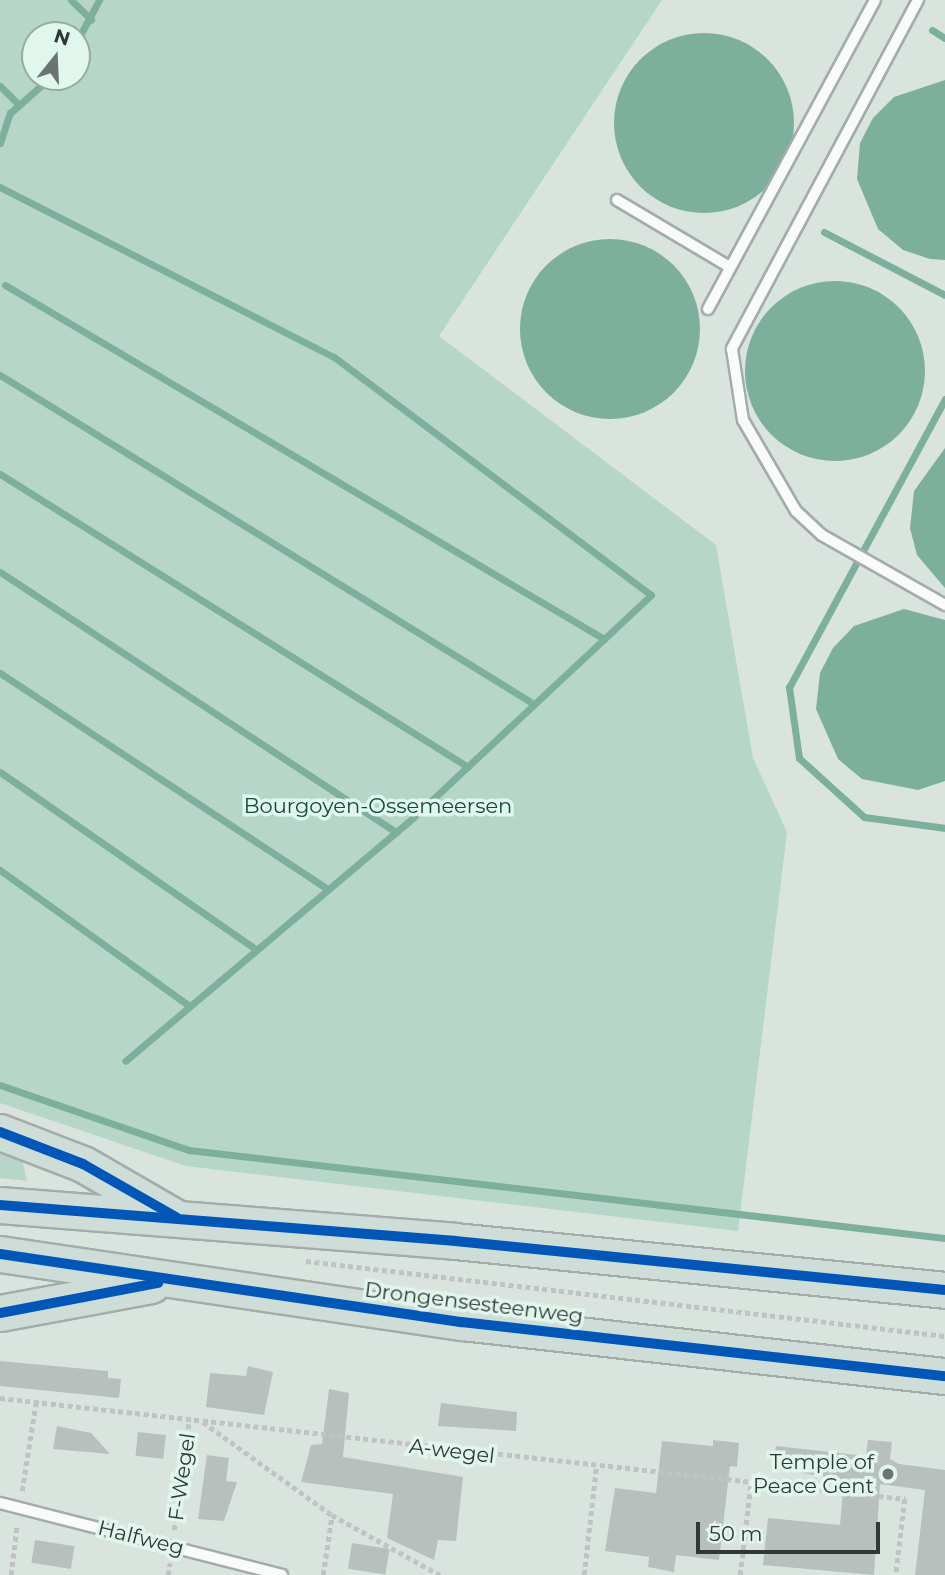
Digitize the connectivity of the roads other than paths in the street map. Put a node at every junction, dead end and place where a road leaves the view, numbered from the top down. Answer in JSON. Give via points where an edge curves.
{"nodes":[{"id":1,"x":875,"y":0,"type":"edge"},
{"id":2,"x":918,"y":0,"type":"edge"},
{"id":3,"x":617,"y":200,"type":"dead end"},
{"id":4,"x":730,"y":267,"type":"junction"},
{"id":5,"x":708,"y":309,"type":"dead end"},
{"id":6,"x":945,"y":605,"type":"edge"},
{"id":7,"x":0,"y":1132,"type":"edge"},
{"id":8,"x":0,"y":1205,"type":"edge"},
{"id":9,"x":183,"y":1221,"type":"junction"},
{"id":10,"x":0,"y":1254,"type":"edge"},
{"id":11,"x":168,"y":1281,"type":"junction"},
{"id":12,"x":945,"y":1290,"type":"edge"},
{"id":13,"x":0,"y":1313,"type":"edge"},
{"id":14,"x":945,"y":1376,"type":"edge"},
{"id":15,"x":0,"y":1503,"type":"edge"},
{"id":16,"x":282,"y":1575,"type":"edge"}],
"edges":[{"from":1,"to":4,"type":"lane"},
{"from":2,"to":6,"type":"lane","via":[[732,349],[743,421],[796,511],[847,549]]},
{"from":3,"to":4,"type":"lane"},
{"from":4,"to":5,"type":"lane"},
{"from":7,"to":9,"type":"highway","via":[[83,1164]]},
{"from":8,"to":9,"type":"highway"},
{"from":9,"to":12,"type":"highway"},
{"from":10,"to":11,"type":"highway","name":"Drongensesteenweg"},
{"from":11,"to":13,"type":"highway"},
{"from":11,"to":14,"type":"highway","name":"Drongensesteenweg","via":[[462,1322]]},
{"from":15,"to":16,"type":"lane","name":"Halfweg"}]}
